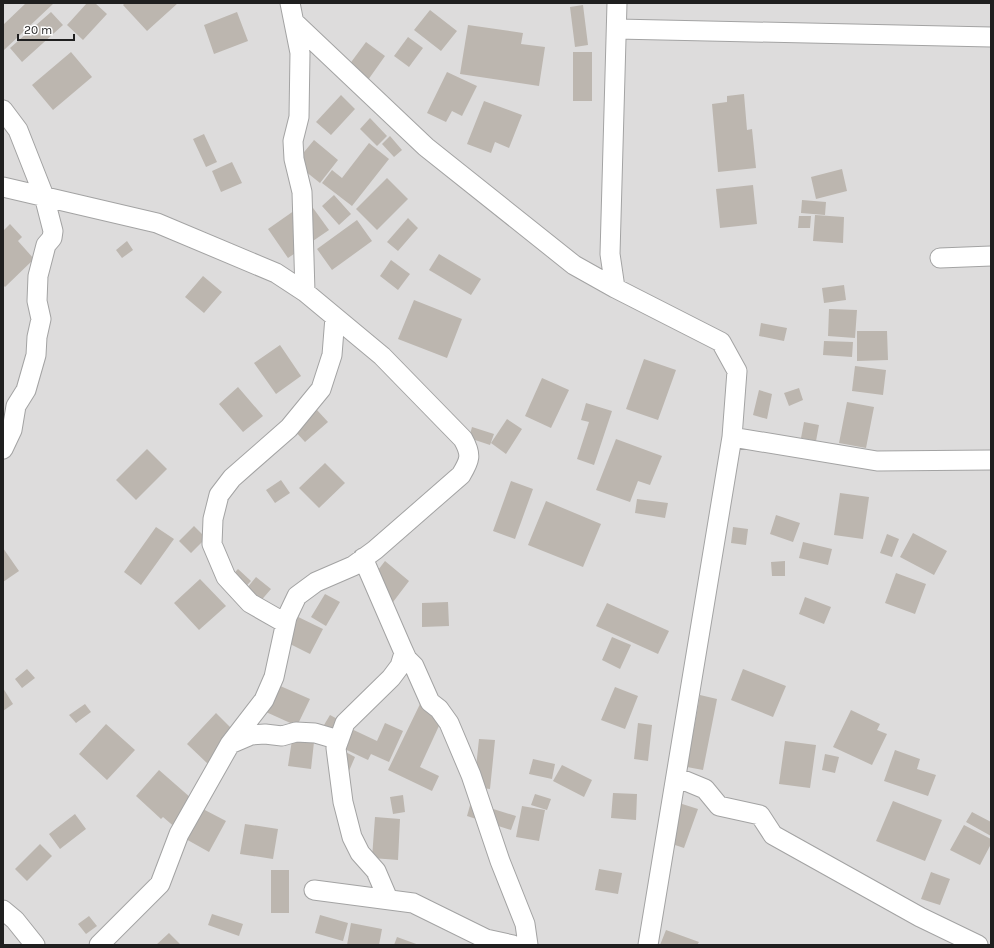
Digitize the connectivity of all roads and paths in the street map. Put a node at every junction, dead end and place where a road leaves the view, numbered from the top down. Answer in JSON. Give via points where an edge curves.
{"nodes":[{"id":1,"x":290,"y":3,"type":"edge"},
{"id":2,"x":617,"y":3,"type":"edge"},
{"id":3,"x":295,"y":23,"type":"junction"},
{"id":4,"x":617,"y":29,"type":"junction"},
{"id":5,"x":991,"y":37,"type":"edge"},
{"id":6,"x":3,"y":110,"type":"edge"},
{"id":7,"x":3,"y":187,"type":"edge"},
{"id":8,"x":44,"y":196,"type":"junction"},
{"id":9,"x":991,"y":256,"type":"edge"},
{"id":10,"x":940,"y":258,"type":"dead end"},
{"id":11,"x":615,"y":288,"type":"junction"},
{"id":12,"x":305,"y":292,"type":"junction"},
{"id":13,"x":335,"y":317,"type":"junction"},
{"id":14,"x":732,"y":437,"type":"junction"},
{"id":15,"x":3,"y":450,"type":"edge"},
{"id":16,"x":991,"y":460,"type":"edge"},
{"id":17,"x":363,"y":558,"type":"junction"},
{"id":18,"x":285,"y":623,"type":"junction"},
{"id":19,"x":404,"y":653,"type":"junction"},
{"id":20,"x":339,"y":740,"type":"junction"},
{"id":21,"x":230,"y":744,"type":"junction"},
{"id":22,"x":676,"y":777,"type":"junction"},
{"id":23,"x":314,"y":890,"type":"dead end"},
{"id":24,"x":388,"y":899,"type":"junction"},
{"id":25,"x":3,"y":910,"type":"edge"},
{"id":26,"x":35,"y":945,"type":"edge"},
{"id":27,"x":98,"y":945,"type":"edge"},
{"id":28,"x":513,"y":945,"type":"edge"},
{"id":29,"x":528,"y":945,"type":"edge"},
{"id":30,"x":648,"y":945,"type":"edge"},
{"id":31,"x":978,"y":945,"type":"edge"}],
"edges":[{"from":1,"to":3,"type":"street"},
{"from":2,"to":4,"type":"street"},
{"from":3,"to":11,"type":"street","via":[[426,146],[574,265]]},
{"from":3,"to":12,"type":"street","via":[[300,53],[299,117],[293,141],[294,159],[302,192]]},
{"from":4,"to":5,"type":"street"},
{"from":4,"to":11,"type":"street","via":[[610,254]]},
{"from":6,"to":8,"type":"street","via":[[18,130]]},
{"from":7,"to":8,"type":"street"},
{"from":8,"to":12,"type":"street","via":[[157,223],[276,273]]},
{"from":8,"to":15,"type":"street","via":[[53,231],[52,238],[46,245],[38,276],[37,301],[41,319],[36,355],[26,390],[16,406],[12,430]]},
{"from":9,"to":10,"type":"street"},
{"from":11,"to":14,"type":"street","via":[[721,342],[737,371]]},
{"from":12,"to":13,"type":"street"},
{"from":13,"to":17,"type":"street","via":[[382,356],[463,439],[469,450],[468,462],[461,475]]},
{"from":13,"to":18,"type":"street","via":[[332,355],[321,389],[289,428],[232,478],[219,495],[212,519],[212,544],[226,577],[250,603]]},
{"from":14,"to":16,"type":"street","via":[[877,461]]},
{"from":14,"to":22,"type":"street"},
{"from":17,"to":18,"type":"street","via":[[352,566],[316,582],[297,596]]},
{"from":17,"to":19,"type":"street"},
{"from":18,"to":21,"type":"street","via":[[274,677],[264,700]]},
{"from":19,"to":20,"type":"street","via":[[400,666],[391,678],[345,723]]},
{"from":19,"to":29,"type":"street","via":[[414,666],[430,702],[440,709],[449,724],[471,775],[500,861],[525,924]]},
{"from":20,"to":21,"type":"street","via":[[315,733],[296,732],[282,736],[250,735]]},
{"from":20,"to":24,"type":"street","via":[[336,748],[352,837],[360,853],[376,871]]},
{"from":21,"to":27,"type":"street","via":[[179,834],[160,884]]},
{"from":22,"to":30,"type":"street"},
{"from":22,"to":31,"type":"street","via":[[705,789],[719,806],[760,815],[773,835],[920,917]]},
{"from":23,"to":24,"type":"street"},
{"from":24,"to":28,"type":"street","via":[[412,903],[486,939]]},
{"from":25,"to":26,"type":"street"}]}
